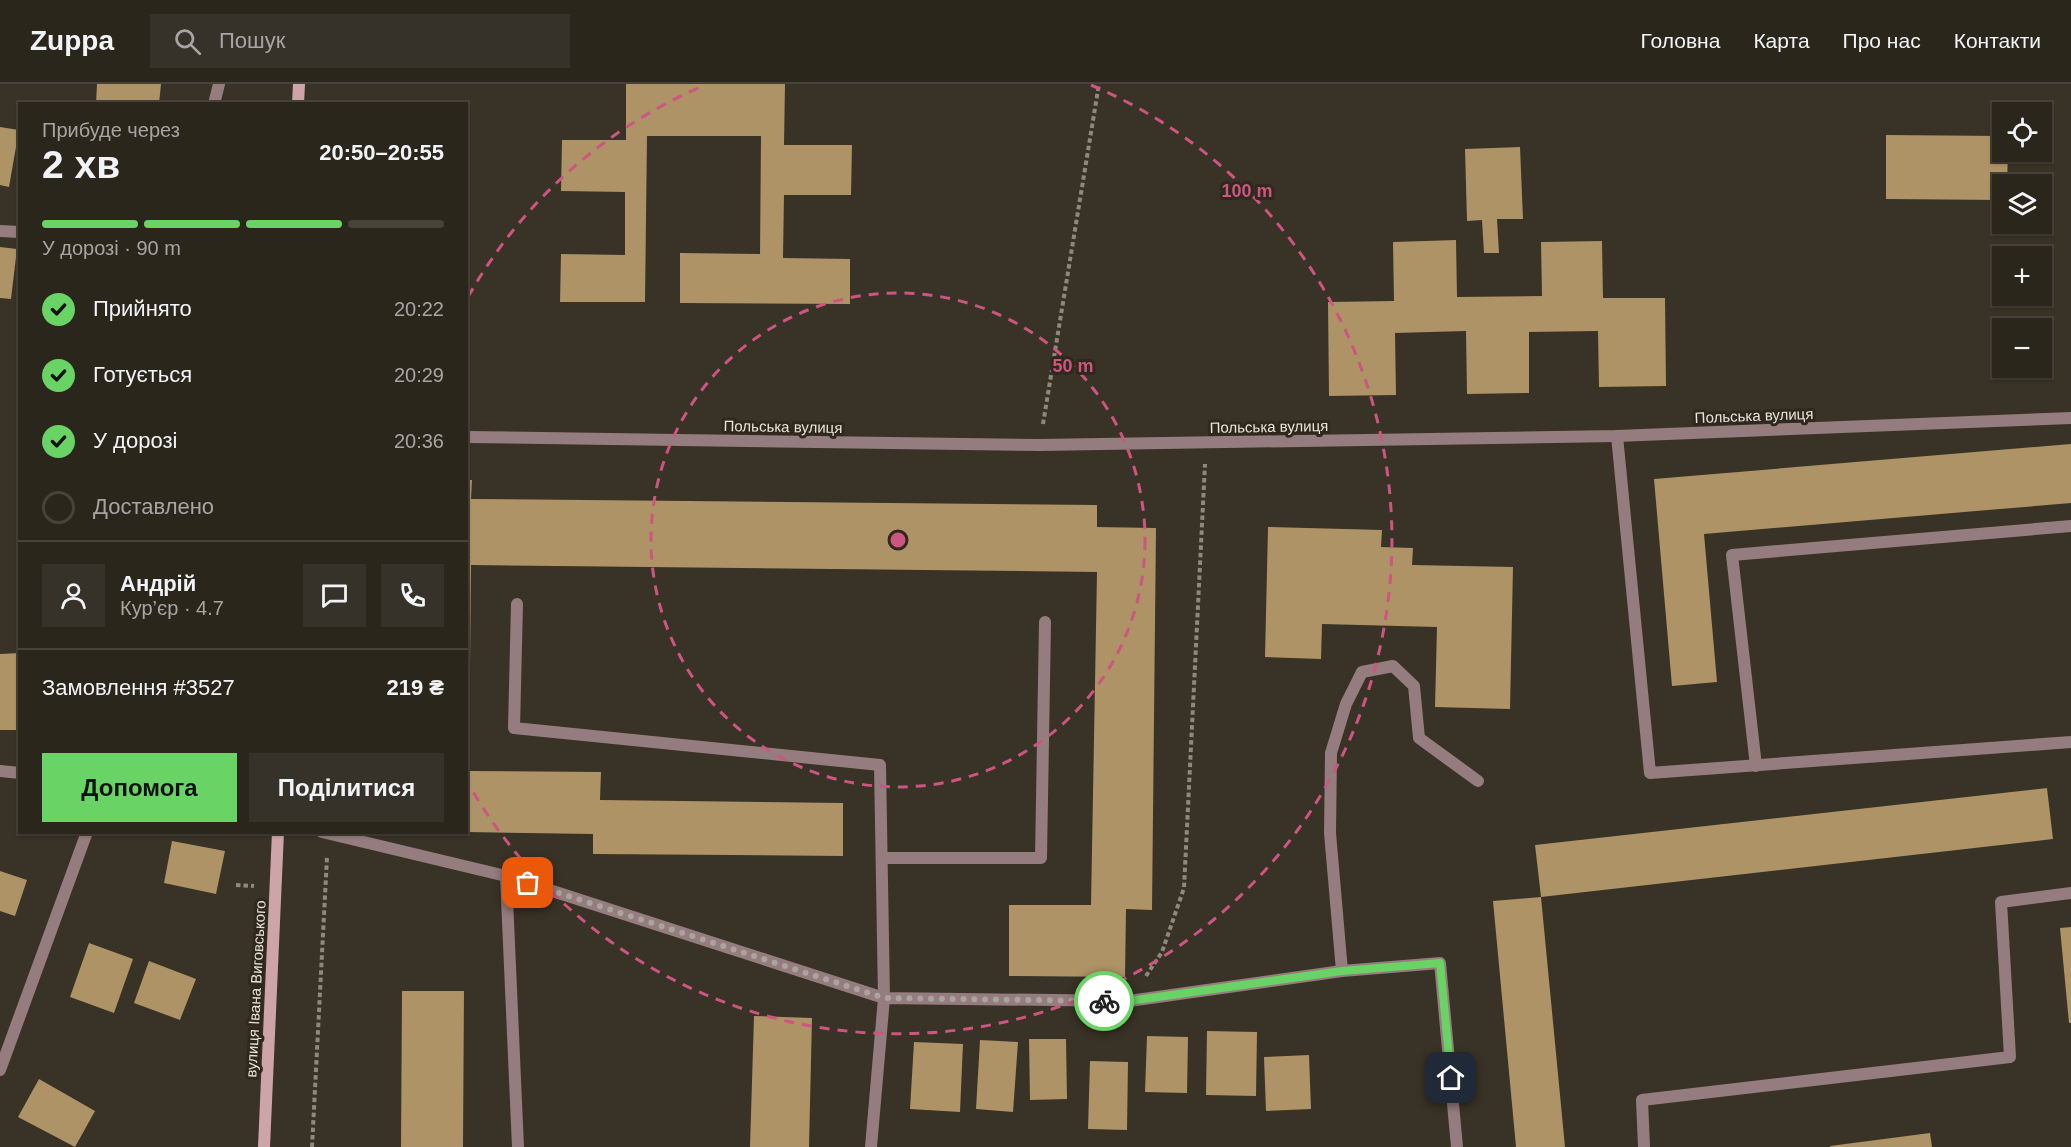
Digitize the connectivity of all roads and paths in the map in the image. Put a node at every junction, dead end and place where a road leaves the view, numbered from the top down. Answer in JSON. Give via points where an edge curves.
{"nodes":[{"id":1,"x":219,"y":84,"type":"edge"},
{"id":2,"x":298,"y":84,"type":"edge"},
{"id":3,"x":1099,"y":84,"type":"edge"},
{"id":4,"x":214,"y":102,"type":"edge"},
{"id":5,"x":298,"y":102,"type":"edge"},
{"id":6,"x":0,"y":231,"type":"edge"},
{"id":7,"x":18,"y":232,"type":"edge"},
{"id":8,"x":2071,"y":418,"type":"edge"},
{"id":9,"x":1617,"y":436,"type":"junction"},
{"id":10,"x":468,"y":437,"type":"edge"},
{"id":11,"x":1206,"y":442,"type":"junction"},
{"id":12,"x":1039,"y":445,"type":"junction"},
{"id":13,"x":2071,"y":526,"type":"edge"},
{"id":14,"x":517,"y":604,"type":"dead end"},
{"id":15,"x":1045,"y":622,"type":"dead end"},
{"id":16,"x":2071,"y":742,"type":"edge"},
{"id":17,"x":1756,"y":766,"type":"junction"},
{"id":18,"x":0,"y":771,"type":"edge"},
{"id":19,"x":18,"y":773,"type":"edge"},
{"id":20,"x":1478,"y":781,"type":"dead end"},
{"id":21,"x":86,"y":834,"type":"edge"},
{"id":22,"x":278,"y":834,"type":"edge"},
{"id":23,"x":325,"y":834,"type":"edge"},
{"id":24,"x":882,"y":858,"type":"junction"},
{"id":25,"x":506,"y":876,"type":"junction"},
{"id":26,"x":2071,"y":893,"type":"edge"},
{"id":27,"x":1342,"y":971,"type":"junction"},
{"id":28,"x":884,"y":998,"type":"junction"},
{"id":29,"x":1129,"y":1001,"type":"junction"},
{"id":30,"x":0,"y":1071,"type":"edge"},
{"id":31,"x":264,"y":1147,"type":"edge"},
{"id":32,"x":312,"y":1147,"type":"edge"},
{"id":33,"x":518,"y":1147,"type":"edge"},
{"id":34,"x":871,"y":1147,"type":"edge"},
{"id":35,"x":1457,"y":1147,"type":"edge"},
{"id":36,"x":1644,"y":1147,"type":"edge"}],
"edges":[{"from":1,"to":4,"type":"street"},
{"from":2,"to":5,"type":"main road"},
{"from":3,"to":12,"type":"path"},
{"from":6,"to":7,"type":"street"},
{"from":8,"to":9,"type":"street","name":"Польська вулиця"},
{"from":9,"to":11,"type":"street","name":"Польська вулиця"},
{"from":9,"to":17,"type":"street","via":[[1650,773]]},
{"from":10,"to":12,"type":"street","name":"Польська вулиця"},
{"from":11,"to":12,"type":"street","name":"Польська вулиця"},
{"from":11,"to":29,"type":"path","via":[[1184,888],[1162,951]]},
{"from":13,"to":17,"type":"street","via":[[1732,555]]},
{"from":14,"to":24,"type":"street","via":[[514,728],[880,765]]},
{"from":15,"to":24,"type":"street","via":[[1041,858]]},
{"from":16,"to":17,"type":"street"},
{"from":18,"to":19,"type":"street"},
{"from":20,"to":27,"type":"street","via":[[1419,738],[1414,686],[1393,666],[1362,672],[1346,704],[1331,753],[1330,832]]},
{"from":21,"to":30,"type":"street"},
{"from":22,"to":31,"type":"main road","name":"вулиця Івана Виговського"},
{"from":23,"to":25,"type":"street"},
{"from":23,"to":32,"type":"path"},
{"from":24,"to":28,"type":"street"},
{"from":25,"to":28,"type":"street"},
{"from":25,"to":33,"type":"street"},
{"from":26,"to":36,"type":"street","via":[[2001,902],[2010,1057],[1642,1100]]},
{"from":27,"to":29,"type":"street"},
{"from":27,"to":35,"type":"street","via":[[1440,963]]},
{"from":28,"to":29,"type":"street"},
{"from":28,"to":34,"type":"street"}]}
